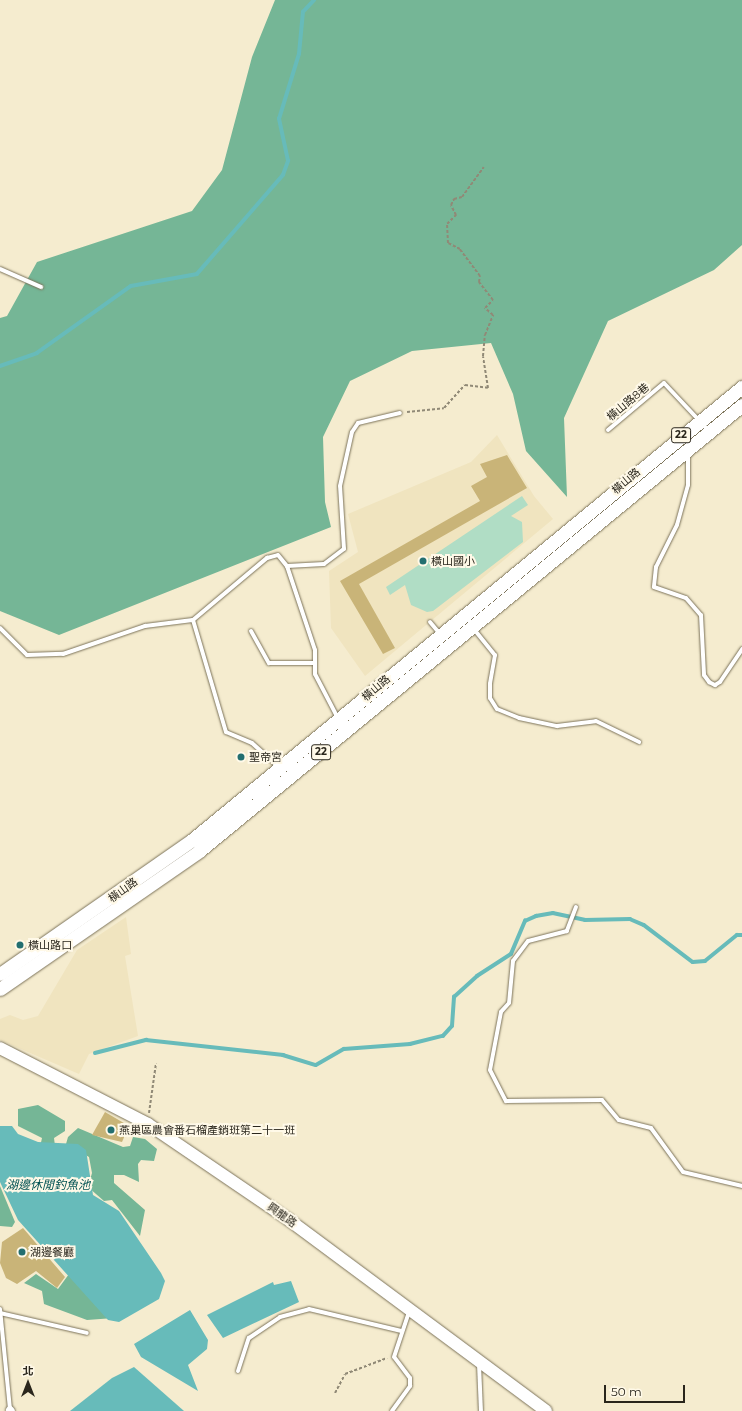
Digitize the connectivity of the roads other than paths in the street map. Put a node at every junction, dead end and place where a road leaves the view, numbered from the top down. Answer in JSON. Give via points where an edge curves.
{"nodes":[{"id":1,"x":0,"y":269,"type":"edge"},
{"id":2,"x":41,"y":287,"type":"dead end"},
{"id":3,"x":742,"y":387,"type":"edge"},
{"id":4,"x":742,"y":405,"type":"edge"},
{"id":5,"x":400,"y":413,"type":"road end"},
{"id":6,"x":698,"y":420,"type":"junction"},
{"id":7,"x":608,"y":430,"type":"dead end"},
{"id":8,"x":709,"y":431,"type":"junction"},
{"id":9,"x":688,"y":448,"type":"junction"},
{"id":10,"x":287,"y":566,"type":"junction"},
{"id":11,"x":193,"y":620,"type":"junction"},
{"id":12,"x":430,"y":622,"type":"dead end"},
{"id":13,"x":0,"y":628,"type":"edge"},
{"id":14,"x":473,"y":628,"type":"junction"},
{"id":15,"x":250,"y":631,"type":"dead end"},
{"id":16,"x":440,"y":634,"type":"junction"},
{"id":17,"x":450,"y":647,"type":"junction"},
{"id":18,"x":742,"y":649,"type":"edge"},
{"id":19,"x":314,"y":664,"type":"junction"},
{"id":20,"x":342,"y":725,"type":"junction"},
{"id":21,"x":639,"y":742,"type":"dead end"},
{"id":22,"x":280,"y":768,"type":"junction"},
{"id":23,"x":288,"y":779,"type":"junction"},
{"id":24,"x":576,"y":907,"type":"dead end"},
{"id":25,"x":0,"y":974,"type":"edge"},
{"id":26,"x":0,"y":990,"type":"edge"},
{"id":27,"x":0,"y":1048,"type":"edge"},
{"id":28,"x":742,"y":1186,"type":"edge"},
{"id":29,"x":0,"y":1309,"type":"edge"},
{"id":30,"x":409,"y":1312,"type":"junction"},
{"id":31,"x":0,"y":1313,"type":"edge"},
{"id":32,"x":401,"y":1331,"type":"junction"},
{"id":33,"x":87,"y":1333,"type":"dead end"},
{"id":34,"x":479,"y":1360,"type":"junction"},
{"id":35,"x":238,"y":1371,"type":"dead end"},
{"id":36,"x":11,"y":1411,"type":"edge"},
{"id":37,"x":392,"y":1411,"type":"edge"},
{"id":38,"x":482,"y":1411,"type":"edge"},
{"id":39,"x":546,"y":1411,"type":"edge"}],
"edges":[{"from":1,"to":2,"type":"lane"},
{"from":3,"to":6,"type":"main road","name":"橫山路","number":"22"},
{"from":4,"to":8,"type":"main road","name":"橫山路","number":"22"},
{"from":5,"to":10,"type":"lane","via":[[358,423],[352,432],[340,486],[344,549],[324,564]]},
{"from":6,"to":7,"type":"lane","name":"橫山路8巷","via":[[664,383]]},
{"from":6,"to":8,"type":"lane","name":"橫山路8巷"},
{"from":6,"to":16,"type":"main road","name":"橫山路","number":"22"},
{"from":8,"to":9,"type":"main road","name":"橫山路","number":"22"},
{"from":9,"to":14,"type":"main road","name":"橫山路","number":"22"},
{"from":9,"to":18,"type":"lane","via":[[688,485],[677,525],[656,567],[654,587],[686,598],[701,615],[704,675],[709,682],[716,685],[720,682]]},
{"from":10,"to":11,"type":"lane","via":[[278,555],[267,558]]},
{"from":10,"to":19,"type":"lane","via":[[315,650]]},
{"from":11,"to":13,"type":"lane","via":[[145,626],[63,654],[27,655]]},
{"from":11,"to":22,"type":"lane","via":[[226,732],[252,743]]},
{"from":12,"to":16,"type":"lane"},
{"from":14,"to":17,"type":"main road","name":"橫山路","number":"22"},
{"from":14,"to":21,"type":"lane","via":[[495,655],[490,698],[497,709],[519,718],[557,726],[596,721]]},
{"from":15,"to":19,"type":"lane","via":[[269,663]]},
{"from":16,"to":17,"type":"lane"},
{"from":16,"to":20,"type":"main road","name":"橫山路","number":"22"},
{"from":17,"to":20,"type":"main road","name":"橫山路","number":"22"},
{"from":19,"to":20,"type":"lane","via":[[315,674]]},
{"from":20,"to":22,"type":"main road","name":"橫山路","number":"22"},
{"from":20,"to":23,"type":"main road","name":"橫山路","number":"22"},
{"from":22,"to":23,"type":"lane"},
{"from":22,"to":25,"type":"main road","name":"橫山路","number":"22","via":[[192,840]]},
{"from":23,"to":26,"type":"main road","name":"橫山路","number":"22","via":[[199,851]]},
{"from":24,"to":28,"type":"lane","via":[[567,931],[528,941],[513,960],[509,1002],[501,1012],[490,1070],[506,1100],[602,1100],[619,1120],[651,1128],[683,1172]]},
{"from":27,"to":30,"type":"street","name":"興龍路","via":[[148,1124],[289,1220]]},
{"from":29,"to":31,"type":"lane"},
{"from":30,"to":32,"type":"lane"},
{"from":30,"to":34,"type":"street","name":"興龍路"},
{"from":31,"to":33,"type":"lane"},
{"from":31,"to":36,"type":"lane"},
{"from":32,"to":35,"type":"lane","via":[[309,1309],[280,1317],[249,1338]]},
{"from":32,"to":37,"type":"lane","via":[[394,1357],[410,1378],[410,1386]]},
{"from":34,"to":38,"type":"lane"},
{"from":34,"to":39,"type":"street","name":"興龍路"}]}
